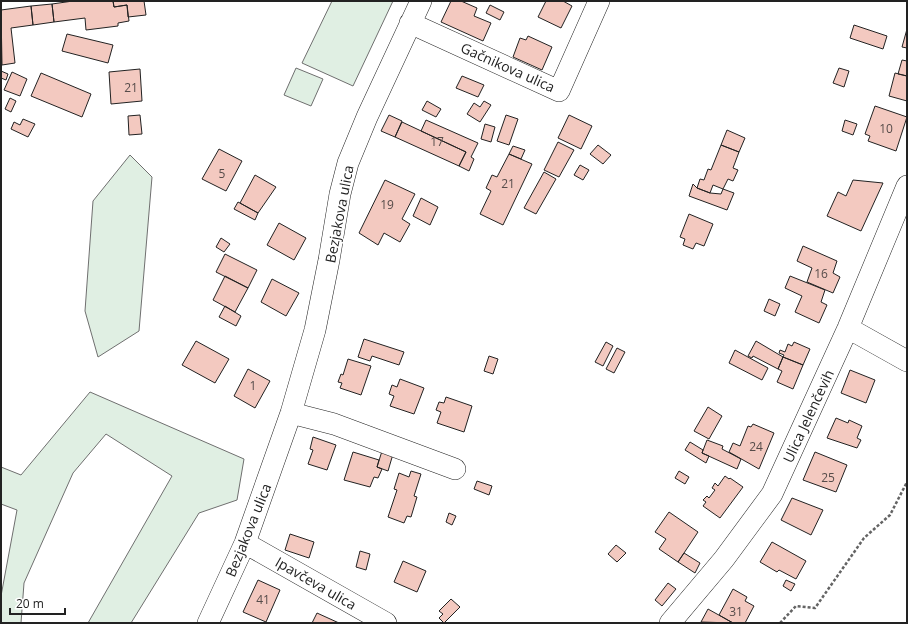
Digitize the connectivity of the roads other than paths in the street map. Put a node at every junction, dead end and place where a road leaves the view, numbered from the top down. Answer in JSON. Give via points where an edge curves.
{"nodes":[{"id":1,"x":421,"y":1,"type":"edge"},
{"id":2,"x":599,"y":1,"type":"edge"},
{"id":3,"x":410,"y":23,"type":"junction"},
{"id":4,"x":907,"y":186,"type":"edge"},
{"id":5,"x":848,"y":328,"type":"junction"},
{"id":6,"x":907,"y":361,"type":"edge"},
{"id":7,"x":291,"y":413,"type":"junction"},
{"id":8,"x":455,"y":469,"type":"dead end"},
{"id":9,"x":245,"y":542,"type":"junction"},
{"id":10,"x":208,"y":623,"type":"edge"},
{"id":11,"x":386,"y":623,"type":"edge"},
{"id":12,"x":670,"y":623,"type":"edge"}],
"edges":[{"from":1,"to":3,"type":"street","name":"Bezjakova ulica"},
{"from":2,"to":3,"type":"street","name":"Gačnikova ulica","via":[[560,91]]},
{"from":3,"to":7,"type":"street","name":"Bezjakova ulica","via":[[348,163],[315,330]]},
{"from":4,"to":5,"type":"street","name":"Ulica Jelenčevih"},
{"from":5,"to":6,"type":"street"},
{"from":5,"to":12,"type":"street","name":"Ulica Jelenčevih","via":[[772,494],[724,559]]},
{"from":7,"to":8,"type":"street","via":[[334,424]]},
{"from":7,"to":9,"type":"street","name":"Bezjakova ulica"},
{"from":9,"to":10,"type":"street","name":"Bezjakova ulica"},
{"from":9,"to":11,"type":"street","name":"Ipavčeva ulica"}]}
